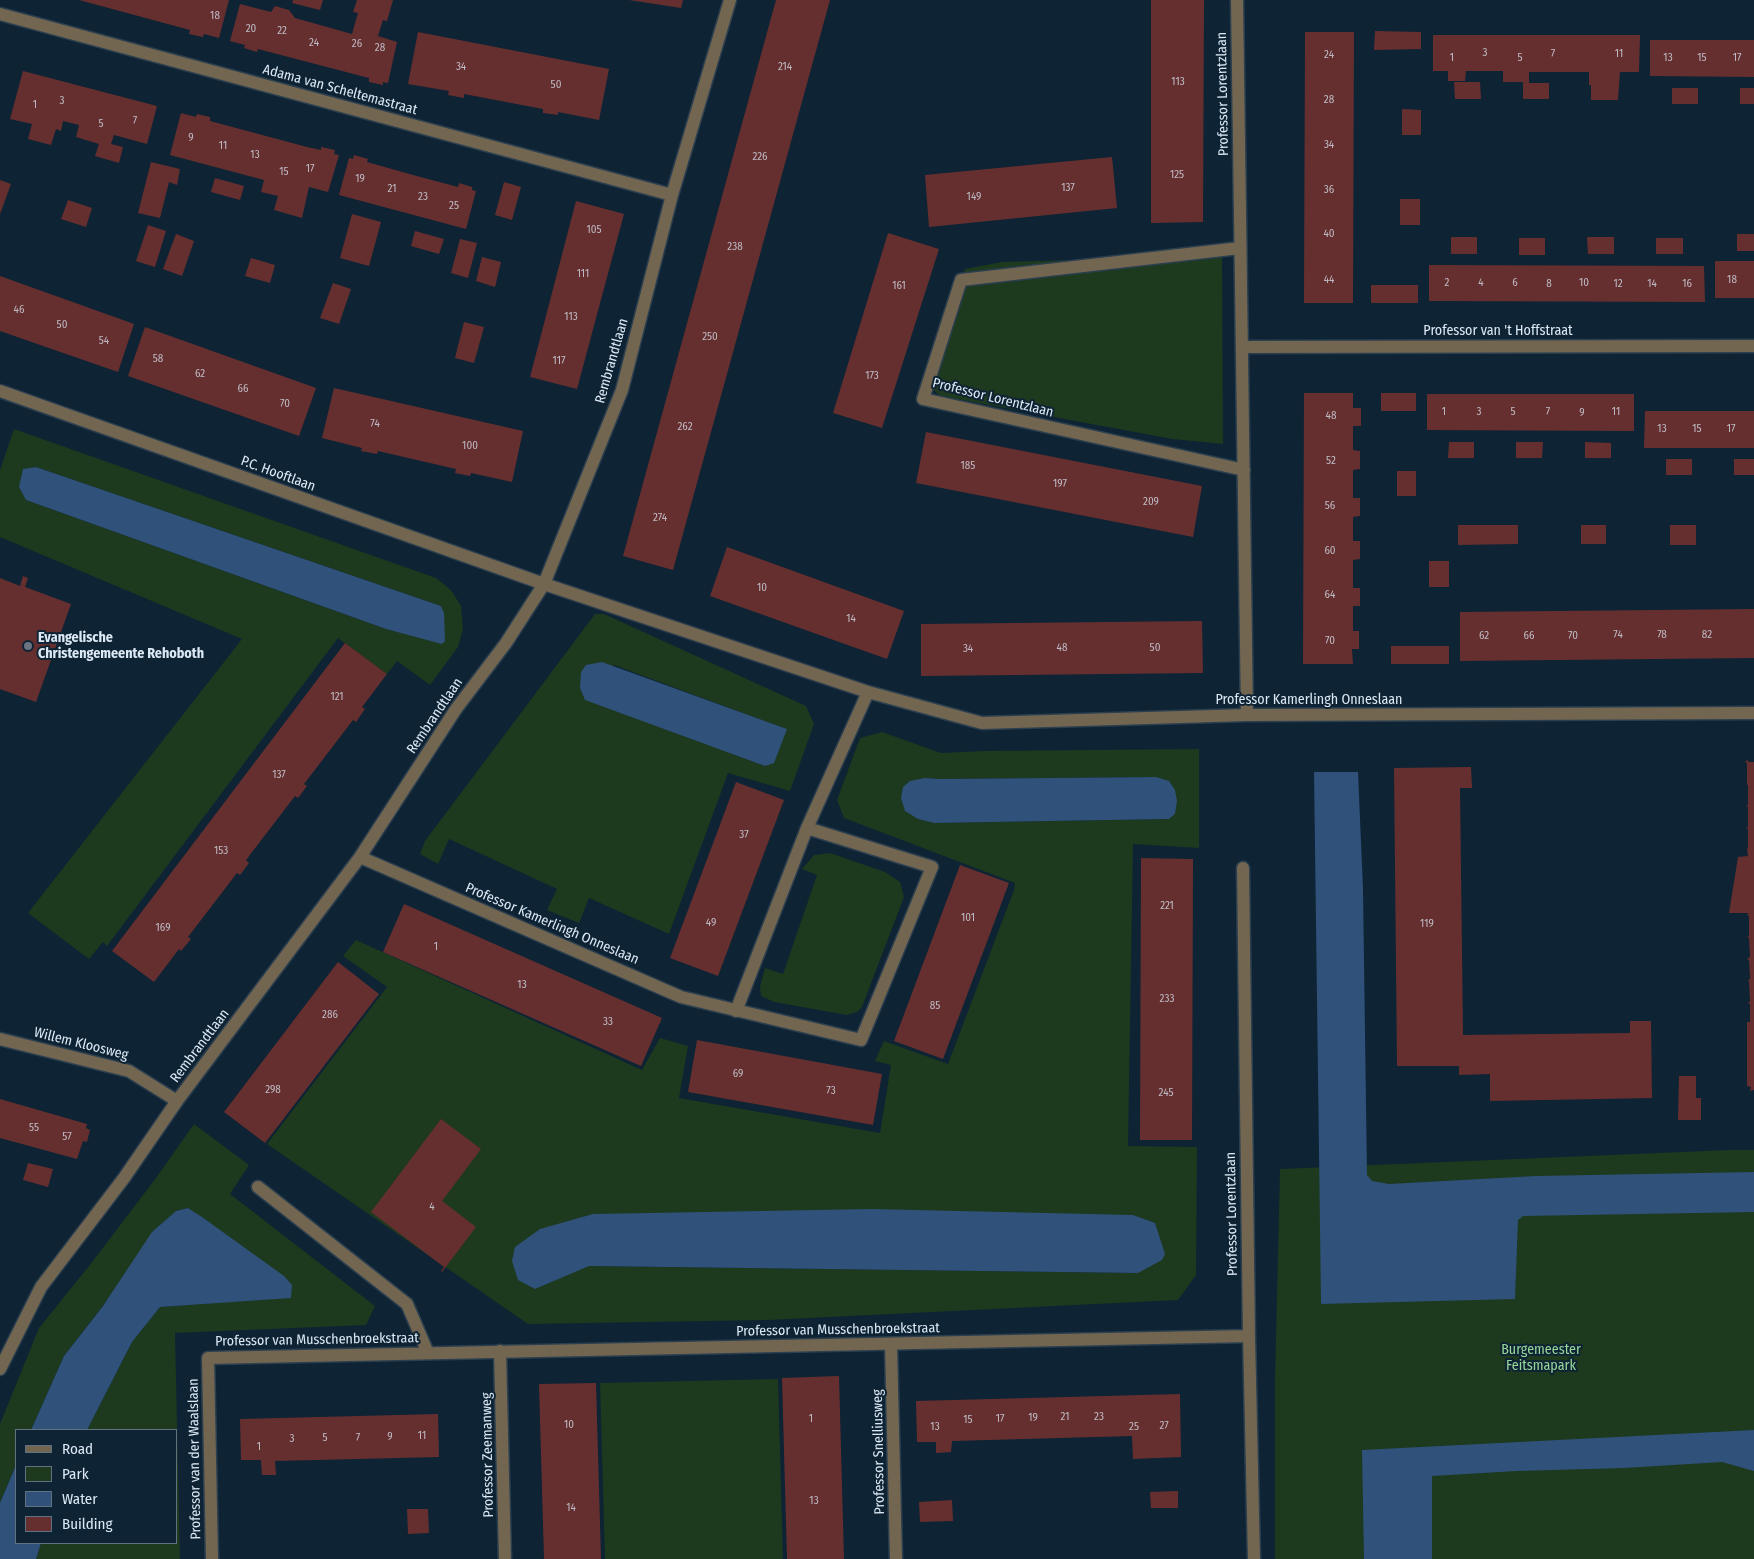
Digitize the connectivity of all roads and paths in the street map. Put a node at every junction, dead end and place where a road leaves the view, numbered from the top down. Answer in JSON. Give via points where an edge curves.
{"nodes":[{"id":1,"x":730,"y":0,"type":"edge"},
{"id":2,"x":1237,"y":0,"type":"edge"},
{"id":3,"x":0,"y":14,"type":"edge"},
{"id":4,"x":672,"y":195,"type":"junction"},
{"id":5,"x":1240,"y":248,"type":"junction"},
{"id":6,"x":1754,"y":346,"type":"edge"},
{"id":7,"x":1242,"y":347,"type":"junction"},
{"id":8,"x":0,"y":392,"type":"edge"},
{"id":9,"x":1244,"y":470,"type":"junction"},
{"id":10,"x":544,"y":584,"type":"junction"},
{"id":11,"x":868,"y":692,"type":"junction"},
{"id":12,"x":1754,"y":714,"type":"edge"},
{"id":13,"x":1247,"y":715,"type":"junction"},
{"id":14,"x":807,"y":828,"type":"junction"},
{"id":15,"x":360,"y":857,"type":"junction"},
{"id":16,"x":1243,"y":868,"type":"dead end"},
{"id":17,"x":736,"y":1011,"type":"junction"},
{"id":18,"x":0,"y":1039,"type":"edge"},
{"id":19,"x":177,"y":1101,"type":"junction"},
{"id":20,"x":258,"y":1187,"type":"dead end"},
{"id":21,"x":1249,"y":1336,"type":"junction"},
{"id":22,"x":891,"y":1344,"type":"junction"},
{"id":23,"x":500,"y":1351,"type":"junction"},
{"id":24,"x":428,"y":1353,"type":"junction"},
{"id":25,"x":208,"y":1358,"type":"joint"},
{"id":26,"x":0,"y":1369,"type":"edge"},
{"id":27,"x":212,"y":1559,"type":"edge"},
{"id":28,"x":505,"y":1559,"type":"edge"},
{"id":29,"x":896,"y":1559,"type":"edge"},
{"id":30,"x":1254,"y":1559,"type":"edge"}],
"edges":[{"from":1,"to":4,"type":"street","name":"Rembrandtlaan"},
{"from":2,"to":5,"type":"street","name":"Professor Lorentzlaan"},
{"from":3,"to":4,"type":"street","name":"Adama van Scheltemastraat"},
{"from":4,"to":10,"type":"street","name":"Rembrandtlaan","via":[[622,390]]},
{"from":5,"to":7,"type":"street","name":"Professor Lorentzlaan"},
{"from":5,"to":9,"type":"street","name":"Professor Lorentzlaan","via":[[961,280],[923,399]]},
{"from":6,"to":7,"type":"street","name":"Professor van 't Hoffstraat"},
{"from":7,"to":9,"type":"street","name":"Professor Lorentzlaan"},
{"from":8,"to":10,"type":"street","name":"P.C. Hooftlaan"},
{"from":9,"to":13,"type":"street","name":"Professor Lorentzlaan"},
{"from":10,"to":11,"type":"street","name":"Professor Kamerlingh Onneslaan"},
{"from":10,"to":15,"type":"street","name":"Rembrandtlaan","via":[[506,643],[456,709]]},
{"from":11,"to":13,"type":"street","name":"Professor Kamerlingh Onneslaan","via":[[982,722]]},
{"from":11,"to":14,"type":"street"},
{"from":12,"to":13,"type":"street","name":"Professor Kamerlingh Onneslaan"},
{"from":14,"to":17,"type":"street"},
{"from":14,"to":17,"type":"street","name":"Professor Kamerlingh Onneslaan","via":[[932,867],[861,1040]]},
{"from":15,"to":17,"type":"street","name":"Professor Kamerlingh Onneslaan","via":[[681,997]]},
{"from":15,"to":19,"type":"street","name":"Rembrandtlaan"},
{"from":16,"to":21,"type":"street","name":"Professor Lorentzlaan"},
{"from":18,"to":19,"type":"street","name":"Willem Kloosweg","via":[[129,1071]]},
{"from":19,"to":26,"type":"street","name":"Rembrandtlaan","via":[[124,1178],[41,1287]]},
{"from":20,"to":24,"type":"street","name":"Professor van Musschenbroekstraat","via":[[407,1304]]},
{"from":21,"to":22,"type":"street","name":"Professor van Musschenbroekstraat"},
{"from":21,"to":30,"type":"street","name":"Professor Lorentzlaan"},
{"from":22,"to":23,"type":"street","name":"Professor van Musschenbroekstraat"},
{"from":22,"to":29,"type":"street","name":"Professor Snelliusweg"},
{"from":23,"to":24,"type":"street","name":"Professor van Musschenbroekstraat"},
{"from":23,"to":28,"type":"street","name":"Professor Zeemanweg"},
{"from":24,"to":25,"type":"street","name":"Professor van Musschenbroekstraat"},
{"from":25,"to":27,"type":"street","name":"Professor van der Waalslaan"}]}
